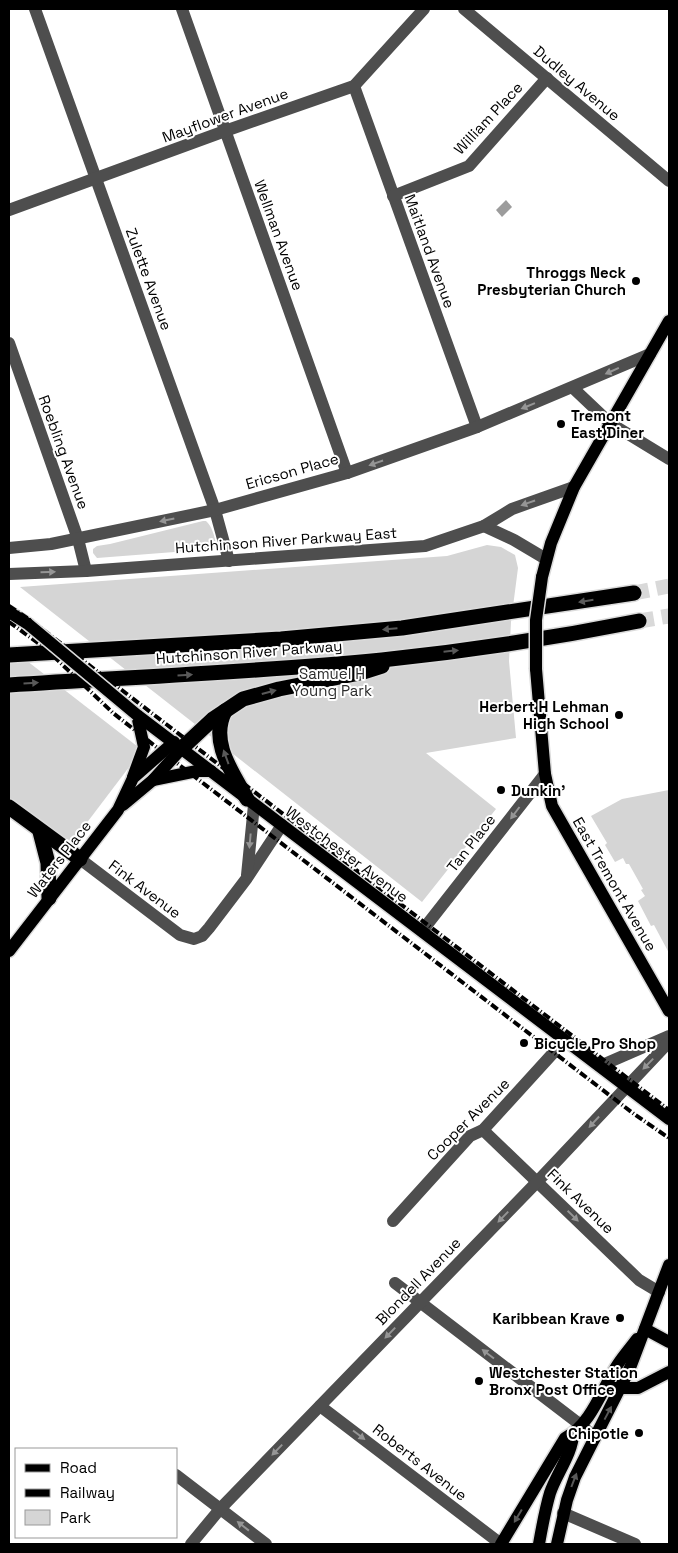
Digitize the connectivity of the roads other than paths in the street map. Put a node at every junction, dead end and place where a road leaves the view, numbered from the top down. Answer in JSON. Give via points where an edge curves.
{"nodes":[{"id":1,"x":35,"y":9,"type":"edge"},
{"id":2,"x":182,"y":9,"type":"edge"},
{"id":3,"x":424,"y":9,"type":"edge"},
{"id":4,"x":464,"y":9,"type":"edge"},
{"id":5,"x":547,"y":78,"type":"junction"},
{"id":6,"x":354,"y":86,"type":"junction"},
{"id":7,"x":225,"y":131,"type":"junction"},
{"id":8,"x":96,"y":179,"type":"junction"},
{"id":9,"x":669,"y":181,"type":"edge"},
{"id":10,"x":393,"y":196,"type":"junction"},
{"id":11,"x":9,"y":210,"type":"edge"},
{"id":12,"x":669,"y":321,"type":"edge"},
{"id":13,"x":9,"y":344,"type":"edge"},
{"id":14,"x":650,"y":354,"type":"junction"},
{"id":15,"x":573,"y":388,"type":"junction"},
{"id":16,"x":610,"y":423,"type":"junction"},
{"id":17,"x":477,"y":427,"type":"junction"},
{"id":18,"x":669,"y":459,"type":"edge"},
{"id":19,"x":347,"y":473,"type":"junction"},
{"id":20,"x":574,"y":487,"type":"junction"},
{"id":21,"x":214,"y":510,"type":"junction"},
{"id":22,"x":484,"y":526,"type":"junction"},
{"id":23,"x":78,"y":539,"type":"junction"},
{"id":24,"x":9,"y":548,"type":"edge"},
{"id":25,"x":546,"y":559,"type":"junction"},
{"id":26,"x":229,"y":561,"type":"junction"},
{"id":27,"x":86,"y":571,"type":"junction"},
{"id":28,"x":9,"y":574,"type":"edge"},
{"id":29,"x":634,"y":593,"type":"tunnel mouth"},
{"id":30,"x":9,"y":612,"type":"edge"},
{"id":31,"x":639,"y":621,"type":"tunnel mouth"},
{"id":32,"x":9,"y":655,"type":"edge"},
{"id":33,"x":422,"y":655,"type":"junction"},
{"id":34,"x":9,"y":685,"type":"edge"},
{"id":35,"x":224,"y":711,"type":"junction"},
{"id":36,"x":137,"y":715,"type":"junction"},
{"id":37,"x":178,"y":745,"type":"junction"},
{"id":38,"x":210,"y":770,"type":"junction"},
{"id":39,"x":545,"y":774,"type":"junction"},
{"id":40,"x":133,"y":778,"type":"junction"},
{"id":41,"x":153,"y":780,"type":"junction"},
{"id":42,"x":251,"y":802,"type":"junction"},
{"id":43,"x":9,"y":807,"type":"edge"},
{"id":44,"x":118,"y":810,"type":"junction"},
{"id":45,"x":282,"y":825,"type":"junction"},
{"id":46,"x":40,"y":832,"type":"junction"},
{"id":47,"x":80,"y":860,"type":"junction"},
{"id":48,"x":247,"y":878,"type":"junction"},
{"id":49,"x":49,"y":898,"type":"junction"},
{"id":50,"x":422,"y":931,"type":"junction"},
{"id":51,"x":9,"y":951,"type":"edge"},
{"id":52,"x":669,"y":1011,"type":"edge"},
{"id":53,"x":669,"y":1036,"type":"edge"},
{"id":54,"x":566,"y":1040,"type":"junction"},
{"id":55,"x":669,"y":1042,"type":"edge"},
{"id":56,"x":600,"y":1066,"type":"junction"},
{"id":57,"x":627,"y":1086,"type":"junction"},
{"id":58,"x":669,"y":1119,"type":"edge"},
{"id":59,"x":484,"y":1130,"type":"junction"},
{"id":60,"x":538,"y":1182,"type":"junction"},
{"id":61,"x":393,"y":1221,"type":"dead end"},
{"id":62,"x":669,"y":1265,"type":"edge"},
{"id":63,"x":395,"y":1283,"type":"dead end"},
{"id":64,"x":659,"y":1292,"type":"junction"},
{"id":65,"x":420,"y":1302,"type":"junction"},
{"id":66,"x":644,"y":1329,"type":"junction"},
{"id":67,"x":669,"y":1342,"type":"edge"},
{"id":68,"x":669,"y":1372,"type":"edge"},
{"id":69,"x":604,"y":1388,"type":"junction"},
{"id":70,"x":620,"y":1389,"type":"junction"},
{"id":71,"x":320,"y":1406,"type":"junction"},
{"id":72,"x":578,"y":1430,"type":"junction"},
{"id":73,"x":595,"y":1438,"type":"junction"},
{"id":74,"x":178,"y":1476,"type":"edge"},
{"id":75,"x":220,"y":1508,"type":"junction"},
{"id":76,"x":563,"y":1513,"type":"junction"},
{"id":77,"x":191,"y":1544,"type":"edge"},
{"id":78,"x":266,"y":1544,"type":"edge"},
{"id":79,"x":501,"y":1544,"type":"edge"},
{"id":80,"x":539,"y":1544,"type":"edge"},
{"id":81,"x":557,"y":1544,"type":"edge"},
{"id":82,"x":636,"y":1544,"type":"edge"}],
"edges":[{"from":1,"to":8,"type":"street","name":"Zulette Avenue"},
{"from":2,"to":7,"type":"street","name":"Wellman Avenue"},
{"from":3,"to":6,"type":"street","name":"Mayflower Avenue"},
{"from":4,"to":5,"type":"street","name":"Dudley Avenue"},
{"from":5,"to":9,"type":"street","name":"Dudley Avenue"},
{"from":5,"to":10,"type":"street","name":"William Place","via":[[469,166]]},
{"from":6,"to":7,"type":"street","name":"Mayflower Avenue"},
{"from":6,"to":10,"type":"street","name":"Maitland Avenue"},
{"from":7,"to":8,"type":"street","name":"Mayflower Avenue"},
{"from":7,"to":19,"type":"street","name":"Wellman Avenue"},
{"from":8,"to":11,"type":"street","name":"Mayflower Avenue"},
{"from":8,"to":21,"type":"street","name":"Zulette Avenue"},
{"from":10,"to":17,"type":"street","name":"Maitland Avenue"},
{"from":12,"to":14,"type":"main road","name":"East Tremont Avenue"},
{"from":13,"to":23,"type":"street","name":"Roebling Avenue"},
{"from":14,"to":15,"type":"street","name":"Ericson Place","one_way":true},
{"from":14,"to":16,"type":"main road","name":"East Tremont Avenue"},
{"from":15,"to":16,"type":"street"},
{"from":15,"to":17,"type":"street","name":"Ericson Place","one_way":true},
{"from":16,"to":18,"type":"street"},
{"from":16,"to":20,"type":"main road","name":"East Tremont Avenue"},
{"from":17,"to":19,"type":"street","name":"Ericson Place","one_way":true},
{"from":19,"to":21,"type":"street","name":"Ericson Place"},
{"from":20,"to":22,"type":"street","name":"Hutchinson River Parkway East","one_way":true,"via":[[512,509]]},
{"from":20,"to":25,"type":"main road","name":"East Tremont Avenue"},
{"from":21,"to":23,"type":"street","name":"Ericson Place","one_way":true},
{"from":21,"to":26,"type":"street","name":"Zulette Avenue"},
{"from":22,"to":25,"type":"street"},
{"from":22,"to":26,"type":"street","name":"Hutchinson River Parkway East","via":[[425,546]]},
{"from":23,"to":24,"type":"street","name":"Ericson Place"},
{"from":23,"to":27,"type":"street","name":"Roebling Avenue"},
{"from":25,"to":39,"type":"main road","name":"East Tremont Avenue","bridge":true,"via":[[536,620],[536,669]]},
{"from":26,"to":27,"type":"street","name":"Hutchinson River Parkway East"},
{"from":28,"to":27,"type":"street","one_way":true},
{"from":29,"to":32,"type":"highway","name":"Hutchinson River Parkway","one_way":true,"via":[[402,628],[281,639]]},
{"from":30,"to":36,"type":"main road","name":"Westchester Avenue","bridge":true,"via":[[28,624]]},
{"from":33,"to":31,"type":"highway","name":"Hutchinson River Parkway","one_way":true,"via":[[537,640]]},
{"from":34,"to":33,"type":"highway","name":"Hutchinson River Parkway","one_way":true,"via":[[289,668]]},
{"from":35,"to":33,"type":"highway","one_way":true,"via":[[251,697],[360,673]]},
{"from":35,"to":37,"type":"highway"},
{"from":42,"to":35,"type":"highway","one_way":true,"via":[[227,762],[221,742],[220,722]]},
{"from":36,"to":37,"type":"main road","name":"Westchester Avenue"},
{"from":36,"to":40,"type":"main road","via":[[144,748]]},
{"from":37,"to":38,"type":"main road","name":"Westchester Avenue"},
{"from":37,"to":40,"type":"main road","name":"Waters Place"},
{"from":37,"to":41,"type":"main road","name":"Waters Place"},
{"from":38,"to":41,"type":"main road"},
{"from":38,"to":42,"type":"main road","name":"Westchester Avenue"},
{"from":39,"to":50,"type":"street","name":"Tan Place","one_way":true},
{"from":39,"to":52,"type":"main road","name":"East Tremont Avenue","via":[[552,806]]},
{"from":40,"to":44,"type":"main road","name":"Waters Place"},
{"from":41,"to":44,"type":"main road","name":"Waters Place"},
{"from":42,"to":45,"type":"main road","name":"Westchester Avenue"},
{"from":42,"to":48,"type":"street","one_way":true},
{"from":43,"to":46,"type":"highway"},
{"from":44,"to":47,"type":"main road","name":"Waters Place"},
{"from":45,"to":48,"type":"street"},
{"from":45,"to":50,"type":"main road","name":"Westchester Avenue"},
{"from":46,"to":47,"type":"highway"},
{"from":46,"to":49,"type":"highway","via":[[48,862]]},
{"from":47,"to":48,"type":"street","name":"Fink Avenue","via":[[180,936],[194,939],[209,928]]},
{"from":47,"to":49,"type":"main road","name":"Waters Place"},
{"from":49,"to":51,"type":"main road","name":"Waters Place"},
{"from":50,"to":54,"type":"main road","name":"Westchester Avenue"},
{"from":53,"to":56,"type":"street"},
{"from":54,"to":56,"type":"main road","name":"Westchester Avenue"},
{"from":54,"to":59,"type":"street","name":"Cooper Avenue"},
{"from":55,"to":57,"type":"street","name":"Blondell Avenue","one_way":true},
{"from":56,"to":57,"type":"main road","name":"Westchester Avenue"},
{"from":57,"to":58,"type":"main road","name":"Westchester Avenue"},
{"from":57,"to":60,"type":"street","name":"Blondell Avenue","one_way":true},
{"from":59,"to":60,"type":"street","name":"Fink Avenue"},
{"from":59,"to":61,"type":"street","name":"Cooper Avenue","via":[[470,1136]]},
{"from":60,"to":64,"type":"street","name":"Fink Avenue","one_way":true,"via":[[639,1280]]},
{"from":60,"to":65,"type":"street","name":"Blondell Avenue","one_way":true},
{"from":62,"to":64,"type":"main road"},
{"from":63,"to":65,"type":"street"},
{"from":64,"to":66,"type":"main road"},
{"from":65,"to":71,"type":"street","name":"Blondell Avenue","one_way":true},
{"from":72,"to":65,"type":"street","one_way":true},
{"from":66,"to":67,"type":"main road"},
{"from":66,"to":69,"type":"main road"},
{"from":66,"to":70,"type":"main road"},
{"from":68,"to":70,"type":"main road","via":[[638,1388]]},
{"from":69,"to":70,"type":"main road"},
{"from":69,"to":72,"type":"main road"},
{"from":73,"to":70,"type":"main road","one_way":true},
{"from":71,"to":75,"type":"street","name":"Blondell Avenue","one_way":true},
{"from":71,"to":79,"type":"street","name":"Roberts Avenue","one_way":true},
{"from":72,"to":73,"type":"street"},
{"from":72,"to":79,"type":"main road","one_way":true,"via":[[565,1438]]},
{"from":72,"to":80,"type":"main road","via":[[550,1494]]},
{"from":76,"to":73,"type":"main road","one_way":true,"via":[[575,1477]]},
{"from":74,"to":75,"type":"street"},
{"from":75,"to":77,"type":"street","name":"Blondell Avenue"},
{"from":78,"to":75,"type":"street","one_way":true},
{"from":76,"to":81,"type":"main road"},
{"from":76,"to":82,"type":"street"}]}
